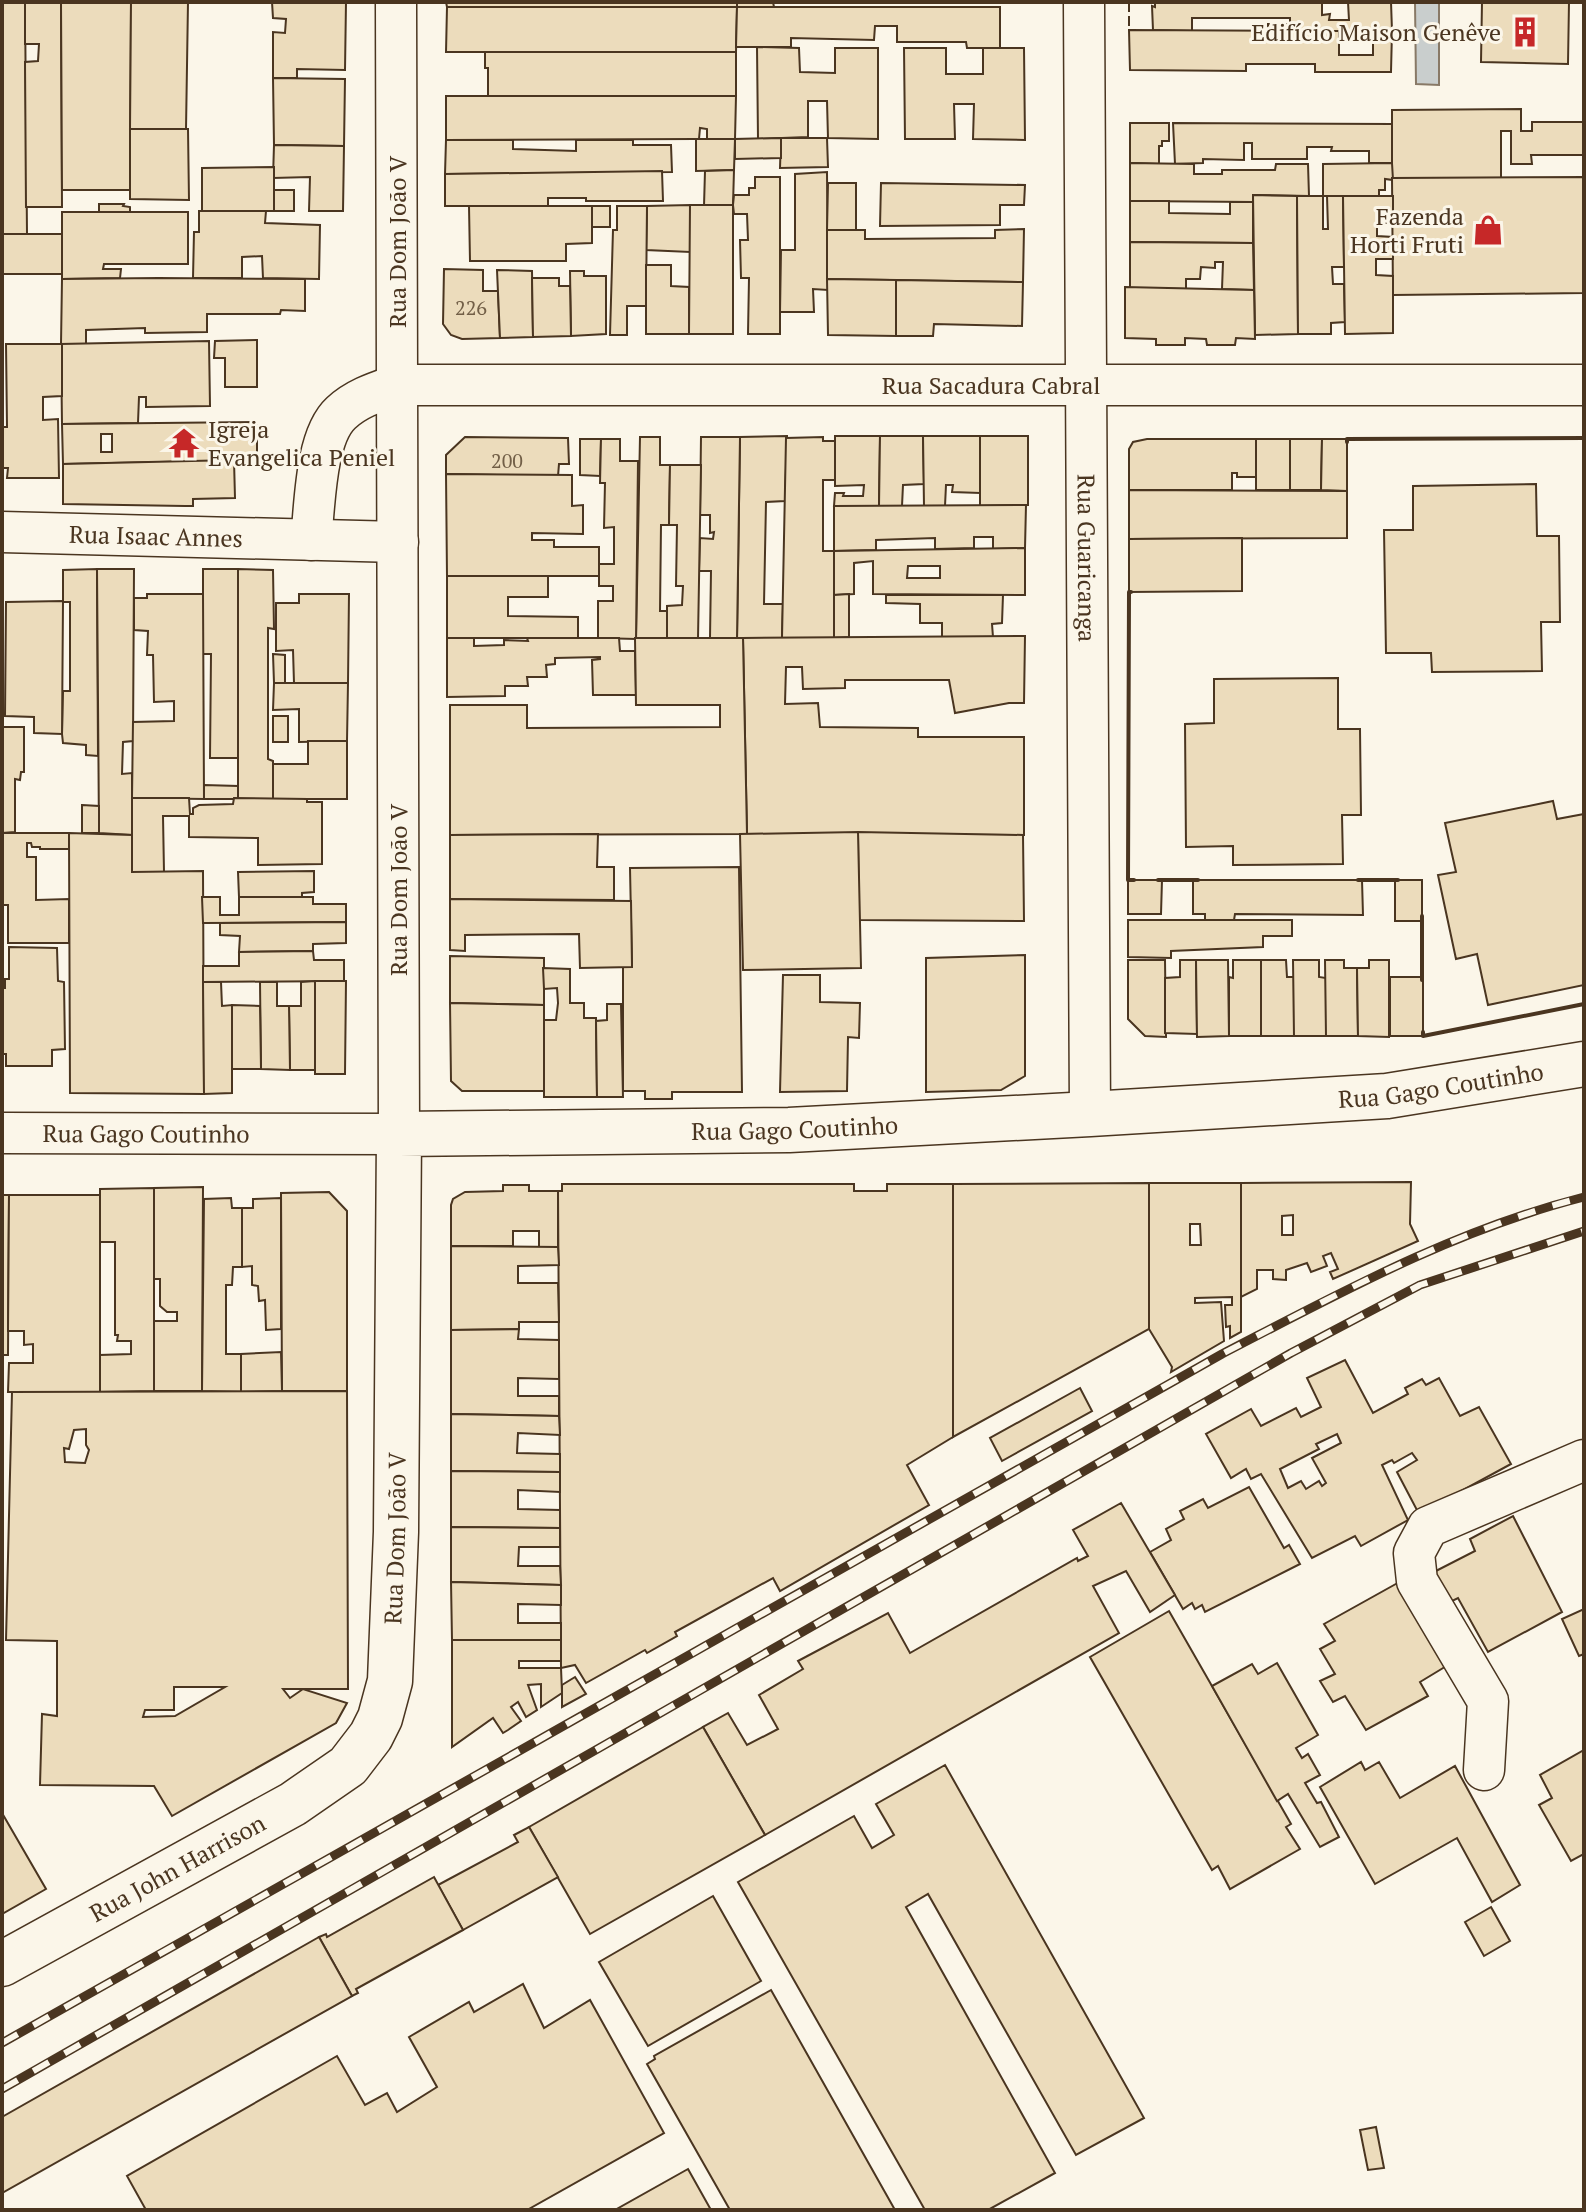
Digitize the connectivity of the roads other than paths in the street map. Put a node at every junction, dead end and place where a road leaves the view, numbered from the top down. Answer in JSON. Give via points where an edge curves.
{"nodes":[{"id":1,"x":396,"y":2,"type":"edge"},
{"id":2,"x":1084,"y":2,"type":"edge"},
{"id":3,"x":397,"y":385,"type":"junction"},
{"id":4,"x":1584,"y":385,"type":"edge"},
{"id":5,"x":1086,"y":386,"type":"junction"},
{"id":6,"x":2,"y":532,"type":"edge"},
{"id":7,"x":311,"y":540,"type":"junction"},
{"id":8,"x":398,"y":542,"type":"junction"},
{"id":9,"x":1584,"y":1064,"type":"edge"},
{"id":10,"x":1090,"y":1114,"type":"junction"},
{"id":11,"x":2,"y":1133,"type":"edge"},
{"id":12,"x":399,"y":1134,"type":"junction"},
{"id":13,"x":1584,"y":1460,"type":"edge"},
{"id":14,"x":348,"y":1766,"type":"joint"},
{"id":15,"x":1484,"y":1770,"type":"dead end"},
{"id":16,"x":2,"y":1964,"type":"edge"}],
"edges":[{"from":1,"to":3,"type":"street","name":"Rua Dom João V"},
{"from":2,"to":5,"type":"street","name":"Rua Guaricanga"},
{"from":3,"to":5,"type":"street","name":"Rua Sacadura Cabral"},
{"from":3,"to":7,"type":"street","via":[[364,396],[339,415],[324,441]]},
{"from":3,"to":8,"type":"street","name":"Rua Dom João V"},
{"from":4,"to":5,"type":"street","name":"Rua Sacadura Cabral"},
{"from":5,"to":10,"type":"street","name":"Rua Guaricanga"},
{"from":6,"to":7,"type":"street","name":"Rua Isaac Annes"},
{"from":7,"to":8,"type":"street","name":"Rua Isaac Annes"},
{"from":8,"to":12,"type":"street","name":"Rua Dom João V"},
{"from":9,"to":10,"type":"street","name":"Rua Gago Coutinho","via":[[1387,1096]]},
{"from":10,"to":12,"type":"street","name":"Rua Gago Coutinho","via":[[789,1130]]},
{"from":11,"to":12,"type":"street","name":"Rua Gago Coutinho"},
{"from":12,"to":14,"type":"street","name":"Rua Dom João V","via":[[390,1681],[380,1718]]},
{"from":13,"to":15,"type":"street","via":[[1428,1527],[1414,1553],[1417,1581],[1488,1701]]},
{"from":14,"to":16,"type":"street","name":"Rua John Harrison","via":[[293,1804]]}]}
